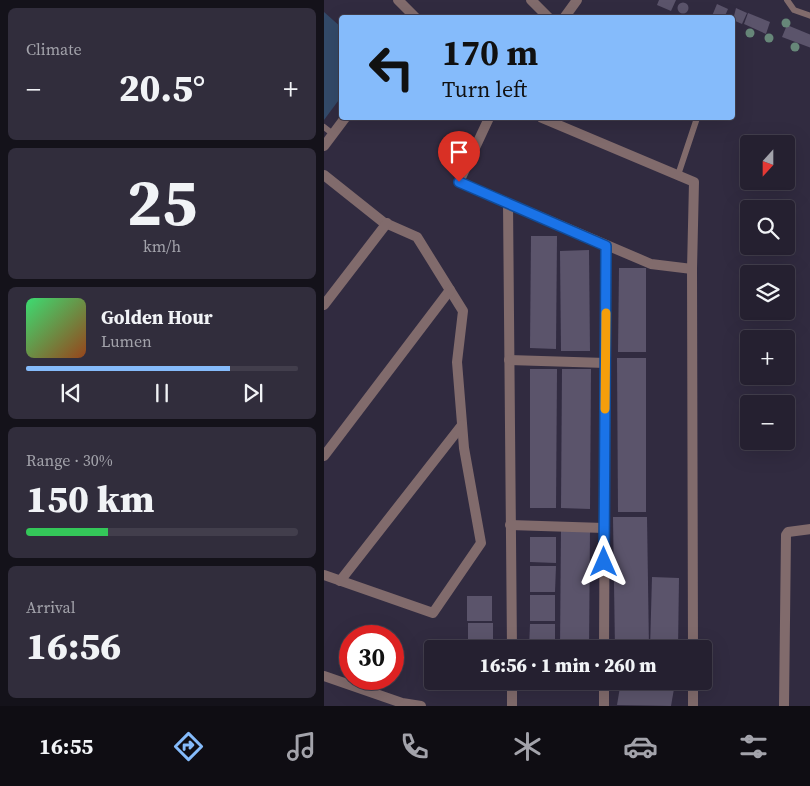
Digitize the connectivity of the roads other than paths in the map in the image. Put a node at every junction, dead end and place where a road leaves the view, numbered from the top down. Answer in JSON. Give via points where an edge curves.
{"nodes":[{"id":1,"x":398,"y":0,"type":"edge"},
{"id":2,"x":531,"y":0,"type":"edge"},
{"id":3,"x":577,"y":0,"type":"edge"},
{"id":4,"x":787,"y":0,"type":"edge"},
{"id":5,"x":413,"y":15,"type":"edge"},
{"id":6,"x":546,"y":15,"type":"edge"},
{"id":7,"x":566,"y":15,"type":"edge"},
{"id":8,"x":810,"y":16,"type":"edge"},
{"id":9,"x":344,"y":120,"type":"edge"},
{"id":10,"x":487,"y":120,"type":"edge"},
{"id":11,"x":547,"y":120,"type":"edge"},
{"id":12,"x":696,"y":120,"type":"edge"},
{"id":13,"x":324,"y":127,"type":"edge"},
{"id":14,"x":333,"y":134,"type":"junction"},
{"id":15,"x":324,"y":146,"type":"edge"},
{"id":16,"x":324,"y":175,"type":"edge"},
{"id":17,"x":678,"y":175,"type":"junction"},
{"id":18,"x":508,"y":203,"type":"junction"},
{"id":19,"x":387,"y":223,"type":"junction"},
{"id":20,"x":606,"y":246,"type":"junction"},
{"id":21,"x":692,"y":269,"type":"junction"},
{"id":22,"x":450,"y":290,"type":"junction"},
{"id":23,"x":324,"y":305,"type":"edge"},
{"id":24,"x":509,"y":360,"type":"junction"},
{"id":25,"x":606,"y":363,"type":"junction"},
{"id":26,"x":462,"y":425,"type":"junction"},
{"id":27,"x":324,"y":456,"type":"edge"},
{"id":28,"x":510,"y":525,"type":"junction"},
{"id":29,"x":604,"y":528,"type":"junction"},
{"id":30,"x":810,"y":529,"type":"edge"},
{"id":31,"x":324,"y":575,"type":"edge"},
{"id":32,"x":340,"y":581,"type":"junction"},
{"id":33,"x":512,"y":640,"type":"edge"},
{"id":34,"x":604,"y":640,"type":"edge"},
{"id":35,"x":693,"y":640,"type":"edge"},
{"id":36,"x":324,"y":676,"type":"edge"},
{"id":37,"x":512,"y":690,"type":"edge"},
{"id":38,"x":604,"y":690,"type":"edge"},
{"id":39,"x":693,"y":690,"type":"edge"},
{"id":40,"x":401,"y":704,"type":"edge"},
{"id":41,"x":421,"y":706,"type":"edge"},
{"id":42,"x":512,"y":706,"type":"edge"},
{"id":43,"x":604,"y":706,"type":"edge"},
{"id":44,"x":693,"y":706,"type":"edge"},
{"id":45,"x":784,"y":706,"type":"edge"}],
"edges":[{"from":1,"to":5,"type":"street"},
{"from":2,"to":6,"type":"street"},
{"from":3,"to":7,"type":"street"},
{"from":4,"to":8,"type":"lane","via":[[794,10]]},
{"from":9,"to":14,"type":"street"},
{"from":10,"to":18,"type":"street","via":[[459,182]]},
{"from":11,"to":17,"type":"street"},
{"from":12,"to":17,"type":"lane"},
{"from":13,"to":14,"type":"lane"},
{"from":14,"to":15,"type":"street"},
{"from":16,"to":19,"type":"street"},
{"from":17,"to":21,"type":"street","via":[[694,182]]},
{"from":18,"to":20,"type":"street"},
{"from":18,"to":24,"type":"street"},
{"from":19,"to":22,"type":"street","via":[[416,237]]},
{"from":19,"to":23,"type":"street"},
{"from":20,"to":21,"type":"street","via":[[651,264]]},
{"from":20,"to":25,"type":"street"},
{"from":21,"to":35,"type":"street"},
{"from":22,"to":26,"type":"street","via":[[463,311],[457,362]]},
{"from":22,"to":27,"type":"street"},
{"from":24,"to":25,"type":"street"},
{"from":24,"to":28,"type":"street"},
{"from":25,"to":29,"type":"street"},
{"from":26,"to":32,"type":"street"},
{"from":26,"to":32,"type":"street","via":[[481,543],[433,613]]},
{"from":28,"to":29,"type":"street"},
{"from":28,"to":33,"type":"street"},
{"from":29,"to":34,"type":"street"},
{"from":30,"to":45,"type":"street","via":[[786,535]]},
{"from":31,"to":32,"type":"street"},
{"from":36,"to":40,"type":"street"},
{"from":37,"to":42,"type":"street"},
{"from":38,"to":43,"type":"street"},
{"from":39,"to":44,"type":"street"},
{"from":40,"to":41,"type":"street"}]}
